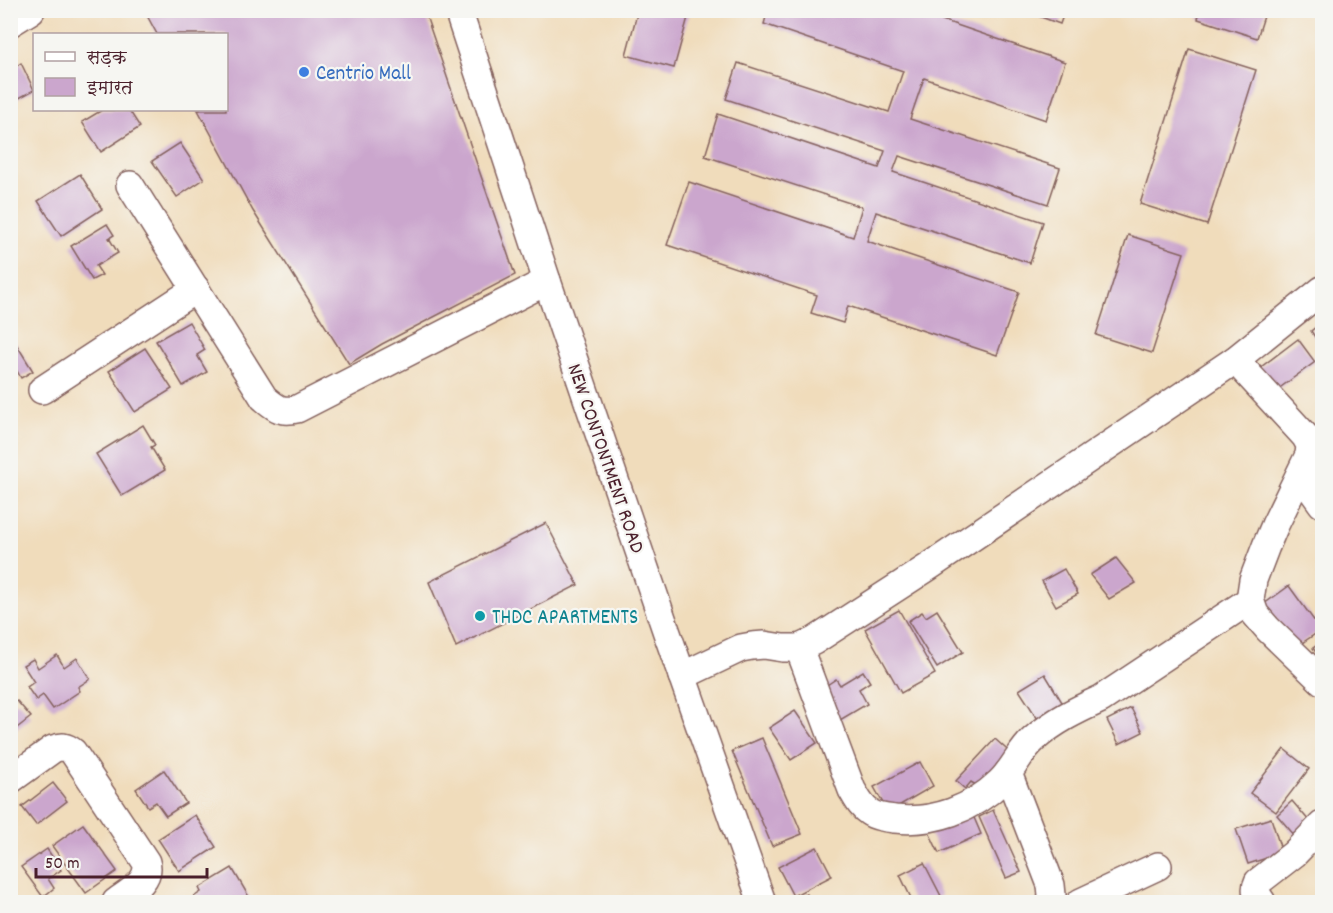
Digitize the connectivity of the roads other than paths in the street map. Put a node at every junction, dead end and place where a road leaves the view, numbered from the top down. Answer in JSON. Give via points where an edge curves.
{"nodes":[{"id":1,"x":31,"y":10,"type":"edge"},
{"id":2,"x":458,"y":10,"type":"edge"},
{"id":3,"x":10,"y":22,"type":"edge"},
{"id":4,"x":130,"y":185,"type":"dead end"},
{"id":5,"x":547,"y":281,"type":"junction"},
{"id":6,"x":196,"y":289,"type":"junction"},
{"id":7,"x":1323,"y":290,"type":"edge"},
{"id":8,"x":1235,"y":360,"type":"junction"},
{"id":9,"x":42,"y":390,"type":"dead end"},
{"id":10,"x":1300,"y":475,"type":"junction"},
{"id":11,"x":1323,"y":504,"type":"edge"},
{"id":12,"x":1250,"y":600,"type":"junction"},
{"id":13,"x":799,"y":648,"type":"junction"},
{"id":14,"x":682,"y":676,"type":"junction"},
{"id":15,"x":1323,"y":681,"type":"edge"},
{"id":16,"x":1008,"y":773,"type":"junction"},
{"id":17,"x":10,"y":780,"type":"edge"},
{"id":18,"x":1323,"y":825,"type":"edge"},
{"id":19,"x":1158,"y":866,"type":"dead end"},
{"id":20,"x":116,"y":903,"type":"edge"},
{"id":21,"x":762,"y":903,"type":"edge"},
{"id":22,"x":1051,"y":903,"type":"edge"},
{"id":23,"x":1081,"y":903,"type":"edge"},
{"id":24,"x":1262,"y":903,"type":"edge"}],
"edges":[{"from":1,"to":3,"type":"street"},
{"from":2,"to":5,"type":"street","name":"NEW CONTONTMENT ROAD"},
{"from":4,"to":6,"type":"street"},
{"from":5,"to":6,"type":"street","via":[[287,411],[264,398]]},
{"from":5,"to":14,"type":"street","name":"NEW CONTONTMENT ROAD"},
{"from":6,"to":9,"type":"street"},
{"from":7,"to":8,"type":"street"},
{"from":8,"to":10,"type":"street","via":[[1305,436],[1310,445],[1309,455]]},
{"from":8,"to":13,"type":"street","via":[[930,566]]},
{"from":10,"to":11,"type":"street"},
{"from":10,"to":12,"type":"street","via":[[1260,560]]},
{"from":12,"to":15,"type":"street","via":[[1255,614],[1268,629]]},
{"from":12,"to":16,"type":"street","via":[[1101,699],[1054,723],[1033,739]]},
{"from":13,"to":14,"type":"street","via":[[741,648]]},
{"from":13,"to":16,"type":"street","via":[[852,790],[869,812],[903,820],[947,814],[988,793]]},
{"from":14,"to":21,"type":"street","name":"NEW CONTONTMENT ROAD"},
{"from":16,"to":22,"type":"street","via":[[1051,885]]},
{"from":17,"to":20,"type":"street","via":[[53,749],[67,747],[72,752],[148,868],[143,881]]},
{"from":18,"to":24,"type":"street","via":[[1258,882],[1256,892]]},
{"from":19,"to":23,"type":"street"}]}
